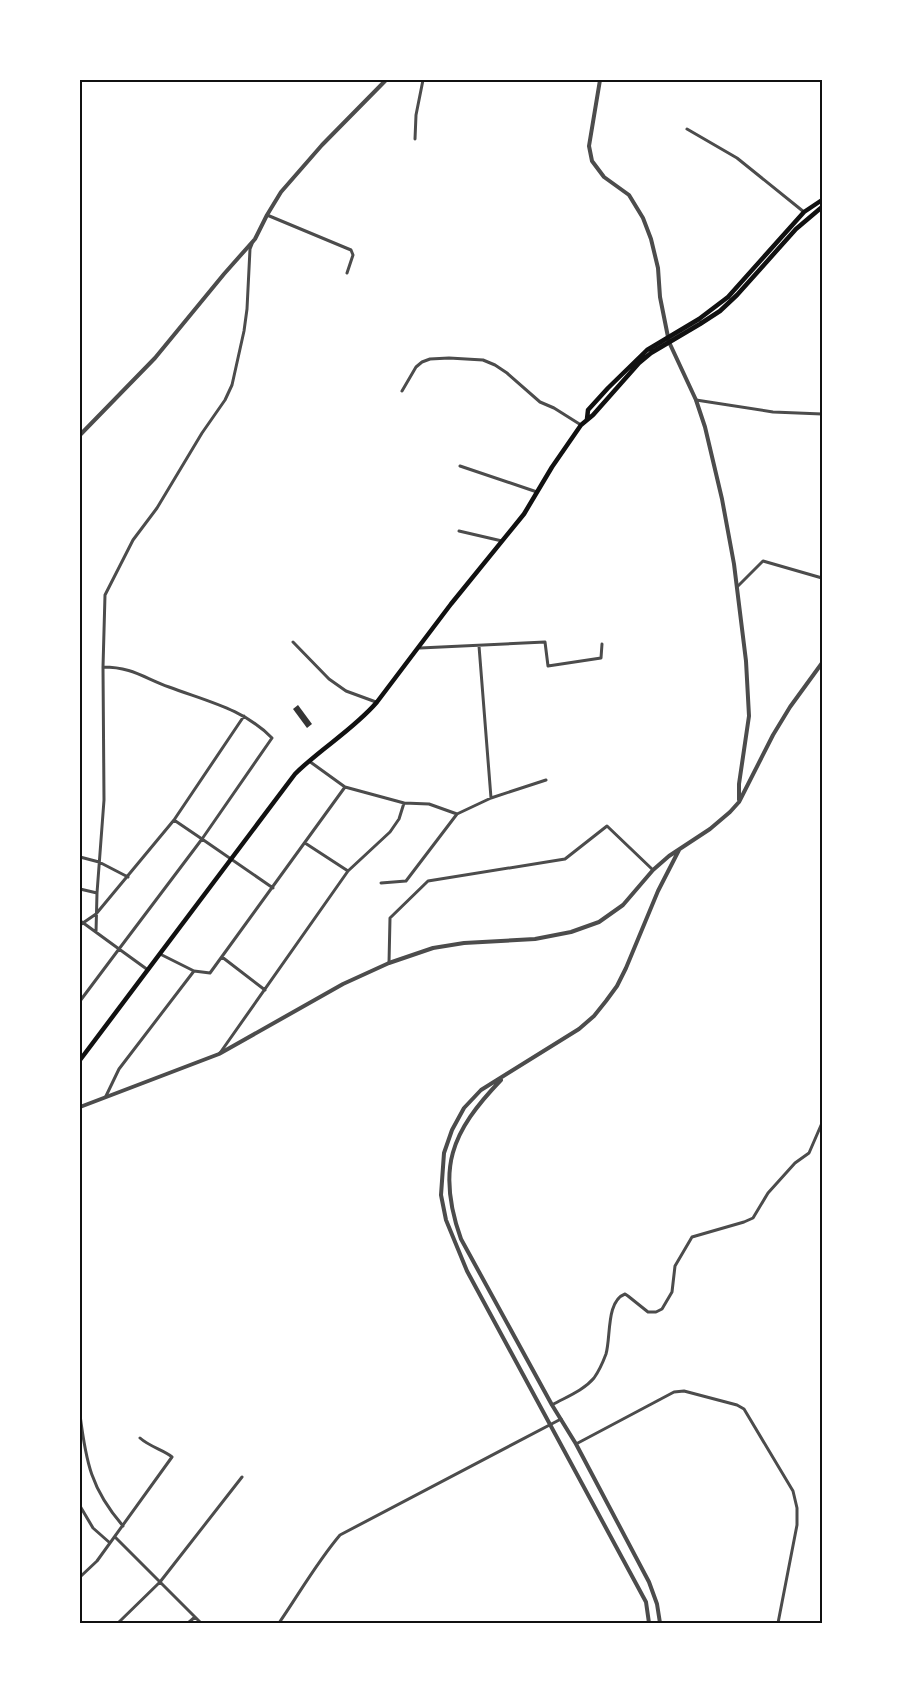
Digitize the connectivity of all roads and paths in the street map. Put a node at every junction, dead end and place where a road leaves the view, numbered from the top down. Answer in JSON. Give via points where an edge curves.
{"nodes":[{"id":1,"x":386,"y":80,"type":"edge"},
{"id":2,"x":423,"y":80,"type":"edge"},
{"id":3,"x":600,"y":80,"type":"edge"},
{"id":4,"x":688,"y":129,"type":"dead end"},
{"id":5,"x":414,"y":139,"type":"dead end"},
{"id":6,"x":822,"y":200,"type":"edge"},
{"id":7,"x":822,"y":207,"type":"edge"},
{"id":8,"x":804,"y":212,"type":"junction"},
{"id":9,"x":267,"y":215,"type":"junction"},
{"id":10,"x":255,"y":239,"type":"junction"},
{"id":11,"x":347,"y":273,"type":"dead end"},
{"id":12,"x":668,"y":340,"type":"junction"},
{"id":13,"x":402,"y":391,"type":"dead end"},
{"id":14,"x":696,"y":400,"type":"junction"},
{"id":15,"x":822,"y":414,"type":"edge"},
{"id":16,"x":581,"y":425,"type":"junction"},
{"id":17,"x":80,"y":435,"type":"edge"},
{"id":18,"x":460,"y":466,"type":"dead end"},
{"id":19,"x":537,"y":492,"type":"junction"},
{"id":20,"x":459,"y":531,"type":"dead end"},
{"id":21,"x":503,"y":542,"type":"junction"},
{"id":22,"x":822,"y":578,"type":"edge"},
{"id":23,"x":738,"y":586,"type":"junction"},
{"id":24,"x":294,"y":642,"type":"dead end"},
{"id":25,"x":602,"y":644,"type":"dead end"},
{"id":26,"x":479,"y":646,"type":"junction"},
{"id":27,"x":420,"y":648,"type":"junction"},
{"id":28,"x":822,"y":663,"type":"edge"},
{"id":29,"x":103,"y":667,"type":"junction"},
{"id":30,"x":377,"y":702,"type":"junction"},
{"id":31,"x":244,"y":716,"type":"junction"},
{"id":32,"x":308,"y":761,"type":"junction"},
{"id":33,"x":546,"y":780,"type":"dead end"},
{"id":34,"x":345,"y":787,"type":"junction"},
{"id":35,"x":491,"y":798,"type":"junction"},
{"id":36,"x":739,"y":802,"type":"junction"},
{"id":37,"x":404,"y":803,"type":"junction"},
{"id":38,"x":457,"y":814,"type":"junction"},
{"id":39,"x":174,"y":820,"type":"junction"},
{"id":40,"x":202,"y":839,"type":"junction"},
{"id":41,"x":305,"y":844,"type":"junction"},
{"id":42,"x":679,"y":850,"type":"junction"},
{"id":43,"x":80,"y":857,"type":"edge"},
{"id":44,"x":231,"y":858,"type":"junction"},
{"id":45,"x":99,"y":862,"type":"junction"},
{"id":46,"x":653,"y":870,"type":"junction"},
{"id":47,"x":348,"y":871,"type":"junction"},
{"id":48,"x":128,"y":876,"type":"junction"},
{"id":49,"x":381,"y":883,"type":"dead end"},
{"id":50,"x":273,"y":888,"type":"junction"},
{"id":51,"x":80,"y":889,"type":"edge"},
{"id":52,"x":97,"y":893,"type":"junction"},
{"id":53,"x":96,"y":914,"type":"junction"},
{"id":54,"x":81,"y":923,"type":"edge"},
{"id":55,"x":96,"y":932,"type":"junction"},
{"id":56,"x":119,"y":949,"type":"junction"},
{"id":57,"x":160,"y":954,"type":"junction"},
{"id":58,"x":222,"y":958,"type":"junction"},
{"id":59,"x":388,"y":963,"type":"junction"},
{"id":60,"x":148,"y":970,"type":"junction"},
{"id":61,"x":194,"y":971,"type":"junction"},
{"id":62,"x":265,"y":990,"type":"junction"},
{"id":63,"x":80,"y":1001,"type":"edge"},
{"id":64,"x":220,"y":1054,"type":"junction"},
{"id":65,"x":80,"y":1060,"type":"edge"},
{"id":66,"x":505,"y":1076,"type":"junction"},
{"id":67,"x":106,"y":1097,"type":"junction"},
{"id":68,"x":80,"y":1108,"type":"edge"},
{"id":69,"x":822,"y":1123,"type":"edge"},
{"id":70,"x":552,"y":1405,"type":"junction"},
{"id":71,"x":80,"y":1415,"type":"edge"},
{"id":72,"x":561,"y":1420,"type":"junction"},
{"id":73,"x":551,"y":1424,"type":"junction"},
{"id":74,"x":140,"y":1438,"type":"dead end"},
{"id":75,"x":576,"y":1444,"type":"junction"},
{"id":76,"x":242,"y":1477,"type":"dead end"},
{"id":77,"x":80,"y":1506,"type":"edge"},
{"id":78,"x":124,"y":1526,"type":"junction"},
{"id":79,"x":115,"y":1537,"type":"junction"},
{"id":80,"x":110,"y":1543,"type":"junction"},
{"id":81,"x":80,"y":1577,"type":"edge"},
{"id":82,"x":160,"y":1582,"type":"junction"},
{"id":83,"x":195,"y":1617,"type":"junction"},
{"id":84,"x":118,"y":1623,"type":"edge"},
{"id":85,"x":188,"y":1623,"type":"edge"},
{"id":86,"x":201,"y":1623,"type":"edge"},
{"id":87,"x":279,"y":1623,"type":"edge"},
{"id":88,"x":649,"y":1623,"type":"edge"},
{"id":89,"x":660,"y":1623,"type":"edge"},
{"id":90,"x":778,"y":1623,"type":"edge"}],
"edges":[{"from":1,"to":9,"type":"street","via":[[322,145],[281,192]]},
{"from":2,"to":5,"type":"street"},
{"from":3,"to":12,"type":"street","via":[[589,146],[592,161],[604,177],[629,195],[643,218],[658,268]]},
{"from":4,"to":8,"type":"street","via":[[737,158]]},
{"from":6,"to":8,"type":"main road"},
{"from":7,"to":12,"type":"main road","via":[[796,229],[720,311]]},
{"from":8,"to":12,"type":"main road","via":[[728,297]]},
{"from":9,"to":10,"type":"street"},
{"from":9,"to":11,"type":"street","via":[[351,250],[353,254]]},
{"from":10,"to":17,"type":"street","via":[[155,358]]},
{"from":10,"to":29,"type":"street","via":[[250,249],[244,331],[232,385],[158,508],[133,540],[105,595]]},
{"from":12,"to":14,"type":"street"},
{"from":12,"to":16,"type":"main road","via":[[627,374]]},
{"from":13,"to":16,"type":"street","via":[[422,362],[449,358],[483,360],[507,373],[540,402]]},
{"from":14,"to":15,"type":"street","via":[[773,412]]},
{"from":14,"to":23,"type":"street","via":[[706,426]]},
{"from":16,"to":19,"type":"main road"},
{"from":18,"to":19,"type":"street"},
{"from":19,"to":21,"type":"main road"},
{"from":20,"to":21,"type":"street"},
{"from":21,"to":27,"type":"main road","via":[[451,604]]},
{"from":22,"to":23,"type":"street","via":[[763,560]]},
{"from":23,"to":36,"type":"street","via":[[749,716]]},
{"from":24,"to":30,"type":"street","via":[[329,679],[346,691]]},
{"from":25,"to":26,"type":"street","via":[[601,658],[548,666],[545,642]]},
{"from":26,"to":27,"type":"street"},
{"from":26,"to":35,"type":"street"},
{"from":27,"to":30,"type":"main road"},
{"from":28,"to":36,"type":"street","via":[[773,735]]},
{"from":29,"to":31,"type":"street","via":[[126,668]]},
{"from":29,"to":45,"type":"street","via":[[104,800]]},
{"from":30,"to":32,"type":"main road","via":[[366,715]]},
{"from":31,"to":39,"type":"street"},
{"from":31,"to":40,"type":"street","via":[[261,726],[272,738]]},
{"from":32,"to":34,"type":"street"},
{"from":32,"to":44,"type":"main road"},
{"from":33,"to":35,"type":"street"},
{"from":34,"to":37,"type":"street"},
{"from":34,"to":41,"type":"street"},
{"from":35,"to":38,"type":"street"},
{"from":36,"to":42,"type":"street","via":[[710,829]]},
{"from":37,"to":38,"type":"street","via":[[429,804]]},
{"from":37,"to":47,"type":"street","via":[[390,832]]},
{"from":38,"to":49,"type":"street","via":[[406,881]]},
{"from":39,"to":40,"type":"street"},
{"from":39,"to":48,"type":"street"},
{"from":40,"to":44,"type":"street"},
{"from":40,"to":56,"type":"street"},
{"from":41,"to":47,"type":"street"},
{"from":41,"to":50,"type":"street"},
{"from":42,"to":46,"type":"street"},
{"from":42,"to":66,"type":"street","via":[[626,968],[606,1001],[579,1029]]},
{"from":43,"to":45,"type":"street"},
{"from":44,"to":50,"type":"street"},
{"from":44,"to":57,"type":"main road"},
{"from":45,"to":48,"type":"street"},
{"from":45,"to":52,"type":"street"},
{"from":46,"to":59,"type":"street","via":[[623,905],[599,922],[571,932],[535,940],[464,943],[433,948]]},
{"from":46,"to":59,"type":"street","via":[[607,826],[565,859],[428,881],[390,918]]},
{"from":47,"to":62,"type":"street"},
{"from":48,"to":53,"type":"street"},
{"from":50,"to":58,"type":"street"},
{"from":51,"to":52,"type":"street"},
{"from":52,"to":53,"type":"street"},
{"from":53,"to":54,"type":"street"},
{"from":53,"to":55,"type":"street"},
{"from":54,"to":55,"type":"street"},
{"from":55,"to":56,"type":"street"},
{"from":56,"to":60,"type":"street"},
{"from":56,"to":63,"type":"street"},
{"from":57,"to":60,"type":"main road"},
{"from":57,"to":61,"type":"street"},
{"from":58,"to":61,"type":"street","via":[[210,973]]},
{"from":58,"to":62,"type":"street"},
{"from":59,"to":64,"type":"street","via":[[343,984]]},
{"from":60,"to":65,"type":"main road"},
{"from":61,"to":67,"type":"street","via":[[119,1069]]},
{"from":62,"to":64,"type":"street"},
{"from":64,"to":67,"type":"street"},
{"from":66,"to":70,"type":"street","via":[[468,1120],[453,1150],[449,1173],[452,1214],[461,1239]]},
{"from":66,"to":73,"type":"street","via":[[482,1090],[464,1108],[452,1130],[444,1153],[441,1195],[448,1227],[467,1270]]},
{"from":67,"to":68,"type":"street"},
{"from":69,"to":70,"type":"street","via":[[809,1153],[795,1163],[768,1193],[753,1218],[692,1237],[675,1266],[672,1292],[662,1309],[648,1312],[625,1294],[620,1296],[610,1320],[606,1354],[598,1371],[585,1386]]},
{"from":70,"to":72,"type":"street"},
{"from":71,"to":78,"type":"street","via":[[92,1477]]},
{"from":72,"to":73,"type":"street"},
{"from":72,"to":75,"type":"street"},
{"from":73,"to":87,"type":"street","via":[[340,1535]]},
{"from":73,"to":88,"type":"street","via":[[646,1602]]},
{"from":74,"to":78,"type":"street","via":[[172,1457]]},
{"from":75,"to":89,"type":"street","via":[[649,1582]]},
{"from":75,"to":90,"type":"street","via":[[674,1392],[684,1391],[744,1409],[793,1491],[797,1508],[797,1526]]},
{"from":76,"to":82,"type":"street"},
{"from":77,"to":80,"type":"street","via":[[93,1528]]},
{"from":78,"to":79,"type":"street"},
{"from":79,"to":80,"type":"street"},
{"from":79,"to":82,"type":"street"},
{"from":80,"to":81,"type":"street"},
{"from":82,"to":83,"type":"street"},
{"from":82,"to":84,"type":"street"},
{"from":83,"to":85,"type":"street"},
{"from":83,"to":86,"type":"street"}]}
